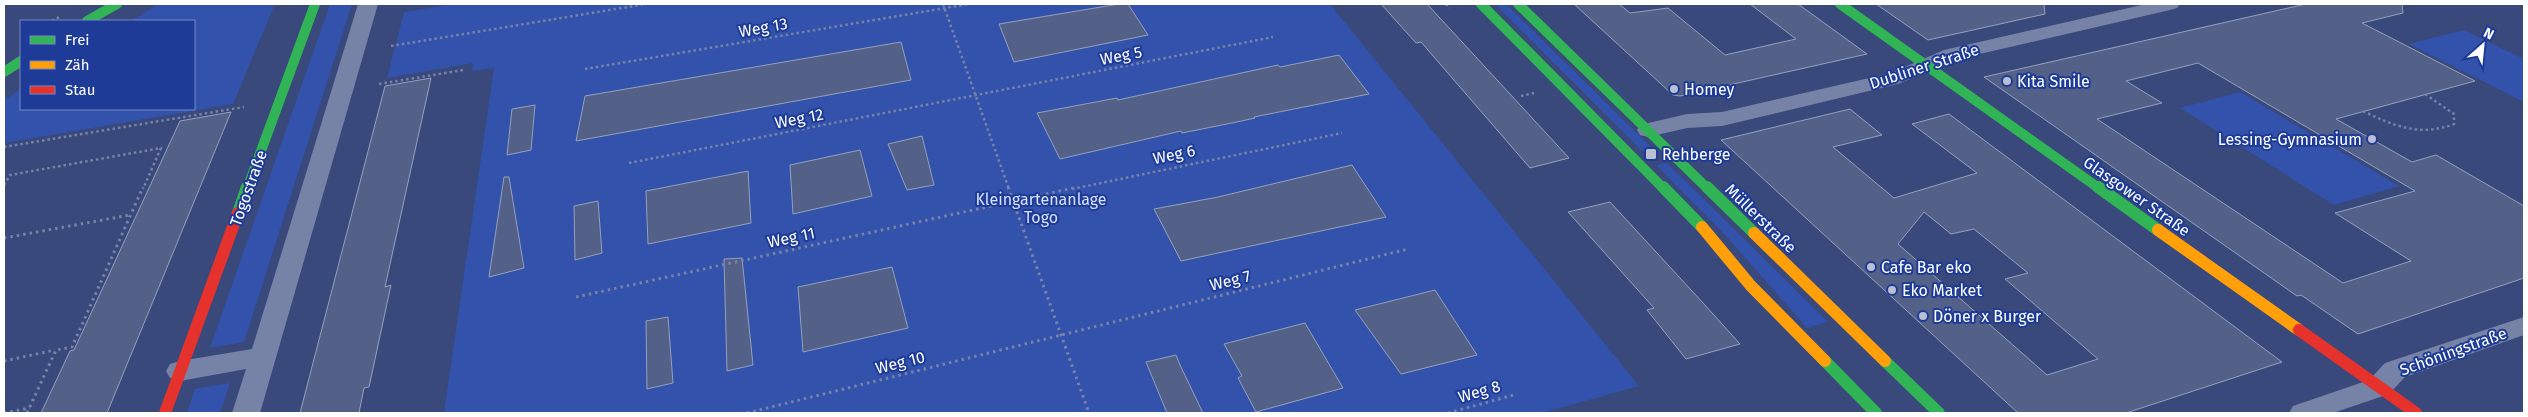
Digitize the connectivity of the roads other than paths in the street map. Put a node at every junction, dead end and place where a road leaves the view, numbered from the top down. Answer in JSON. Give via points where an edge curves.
{"nodes":[{"id":1,"x":117,"y":4,"type":"edge"},
{"id":2,"x":314,"y":4,"type":"edge"},
{"id":3,"x":368,"y":4,"type":"edge"},
{"id":4,"x":1481,"y":4,"type":"edge"},
{"id":5,"x":1518,"y":4,"type":"edge"},
{"id":6,"x":1840,"y":4,"type":"edge"},
{"id":7,"x":2170,"y":4,"type":"edge"},
{"id":8,"x":89,"y":20,"type":"edge"},
{"id":9,"x":20,"y":62,"type":"edge"},
{"id":10,"x":1925,"y":66,"type":"junction"},
{"id":11,"x":4,"y":72,"type":"edge"},
{"id":12,"x":1648,"y":130,"type":"junction"},
{"id":13,"x":2524,"y":326,"type":"edge"},
{"id":14,"x":263,"y":356,"type":"junction"},
{"id":15,"x":180,"y":372,"type":"junction"},
{"id":16,"x":2379,"y":387,"type":"junction"},
{"id":17,"x":165,"y":413,"type":"edge"},
{"id":18,"x":246,"y":413,"type":"edge"},
{"id":19,"x":1876,"y":413,"type":"edge"},
{"id":20,"x":1939,"y":413,"type":"edge"},
{"id":21,"x":2303,"y":413,"type":"edge"},
{"id":22,"x":2416,"y":413,"type":"edge"}],
"edges":[{"from":1,"to":8,"type":"street"},
{"from":2,"to":15,"type":"street","name":"Togostraße"},
{"from":3,"to":14,"type":"street"},
{"from":4,"to":19,"type":"street","via":[[1696,220],[1751,286]]},
{"from":5,"to":12,"type":"street","name":"Müllerstraße"},
{"from":6,"to":10,"type":"street","name":"Glasgower Straße"},
{"from":7,"to":10,"type":"street","name":"Dubliner Straße","via":[[1951,54]]},
{"from":9,"to":11,"type":"street"},
{"from":10,"to":12,"type":"street","name":"Dubliner Straße","via":[[1898,78],[1722,119],[1687,121]]},
{"from":10,"to":16,"type":"street","name":"Glasgower Straße"},
{"from":12,"to":20,"type":"street","name":"Müllerstraße"},
{"from":13,"to":16,"type":"street","name":"Schöningstraße","via":[[2395,370]]},
{"from":14,"to":15,"type":"street"},
{"from":14,"to":18,"type":"street"},
{"from":15,"to":17,"type":"street","name":"Togostraße"},
{"from":16,"to":21,"type":"street","name":"Schöningstraße"},
{"from":16,"to":22,"type":"street","name":"Glasgower Straße"}]}
